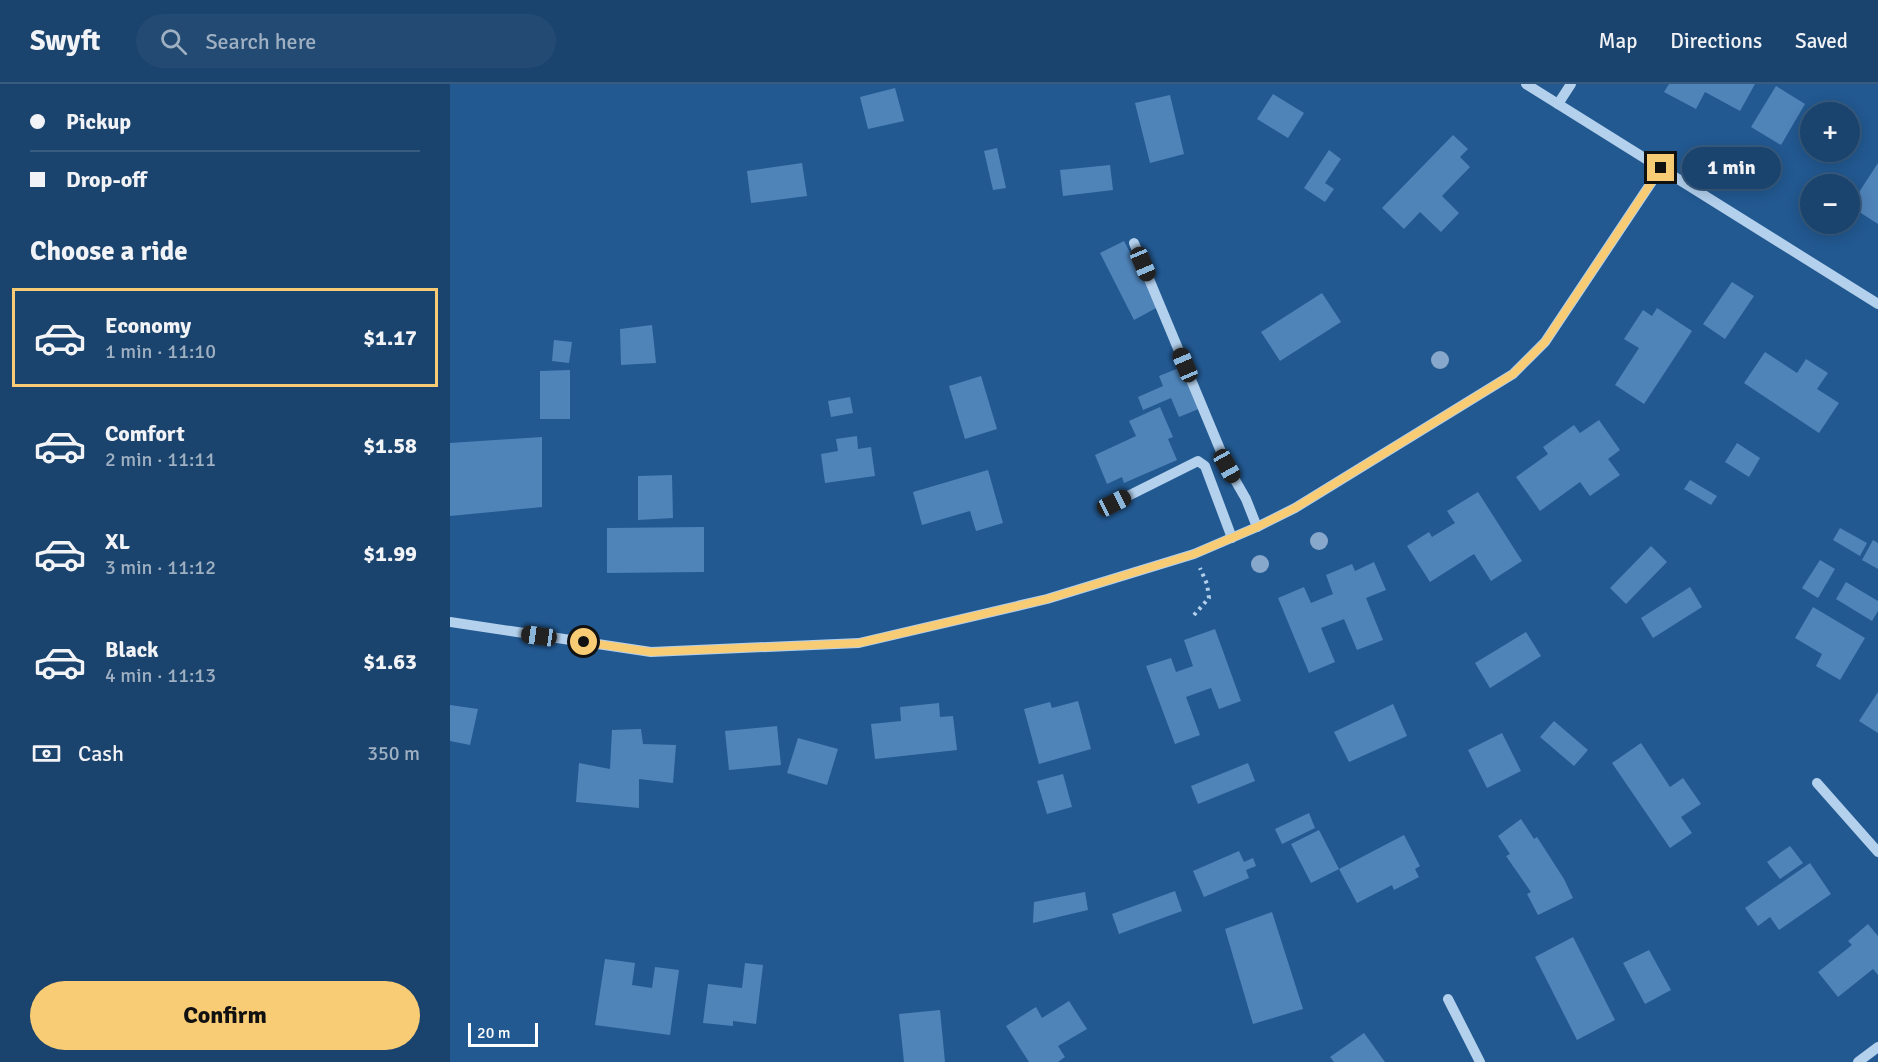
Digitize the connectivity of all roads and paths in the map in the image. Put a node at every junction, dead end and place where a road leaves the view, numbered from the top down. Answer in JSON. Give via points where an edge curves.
{"nodes":[{"id":1,"x":1526,"y":84,"type":"edge"},
{"id":2,"x":1571,"y":84,"type":"edge"},
{"id":3,"x":1558,"y":104,"type":"junction"},
{"id":4,"x":1661,"y":168,"type":"junction"},
{"id":5,"x":1134,"y":243,"type":"dead end"},
{"id":6,"x":1878,"y":304,"type":"edge"},
{"id":7,"x":1114,"y":503,"type":"dead end"},
{"id":8,"x":1257,"y":527,"type":"junction"},
{"id":9,"x":1232,"y":538,"type":"junction"},
{"id":10,"x":1194,"y":554,"type":"junction"},
{"id":11,"x":1194,"y":615,"type":"dead end"},
{"id":12,"x":450,"y":622,"type":"edge"},
{"id":13,"x":1817,"y":783,"type":"dead end"},
{"id":14,"x":1878,"y":852,"type":"edge"},
{"id":15,"x":1448,"y":999,"type":"dead end"},
{"id":16,"x":1878,"y":1047,"type":"edge"},
{"id":17,"x":1480,"y":1062,"type":"edge"},
{"id":18,"x":1858,"y":1062,"type":"edge"}],
"edges":[{"from":1,"to":3,"type":"street"},
{"from":2,"to":3,"type":"street"},
{"from":3,"to":4,"type":"street"},
{"from":4,"to":6,"type":"street"},
{"from":4,"to":8,"type":"street","via":[[1545,342],[1513,374],[1295,508]]},
{"from":5,"to":8,"type":"street","via":[[1227,466]]},
{"from":7,"to":9,"type":"street","via":[[1198,461],[1205,466]]},
{"from":8,"to":9,"type":"street"},
{"from":9,"to":10,"type":"street"},
{"from":10,"to":11,"type":"path","via":[[1209,598]]},
{"from":10,"to":12,"type":"street","via":[[1047,599],[859,643],[651,652]]},
{"from":13,"to":14,"type":"street"},
{"from":15,"to":17,"type":"street"},
{"from":16,"to":18,"type":"street"}]}
